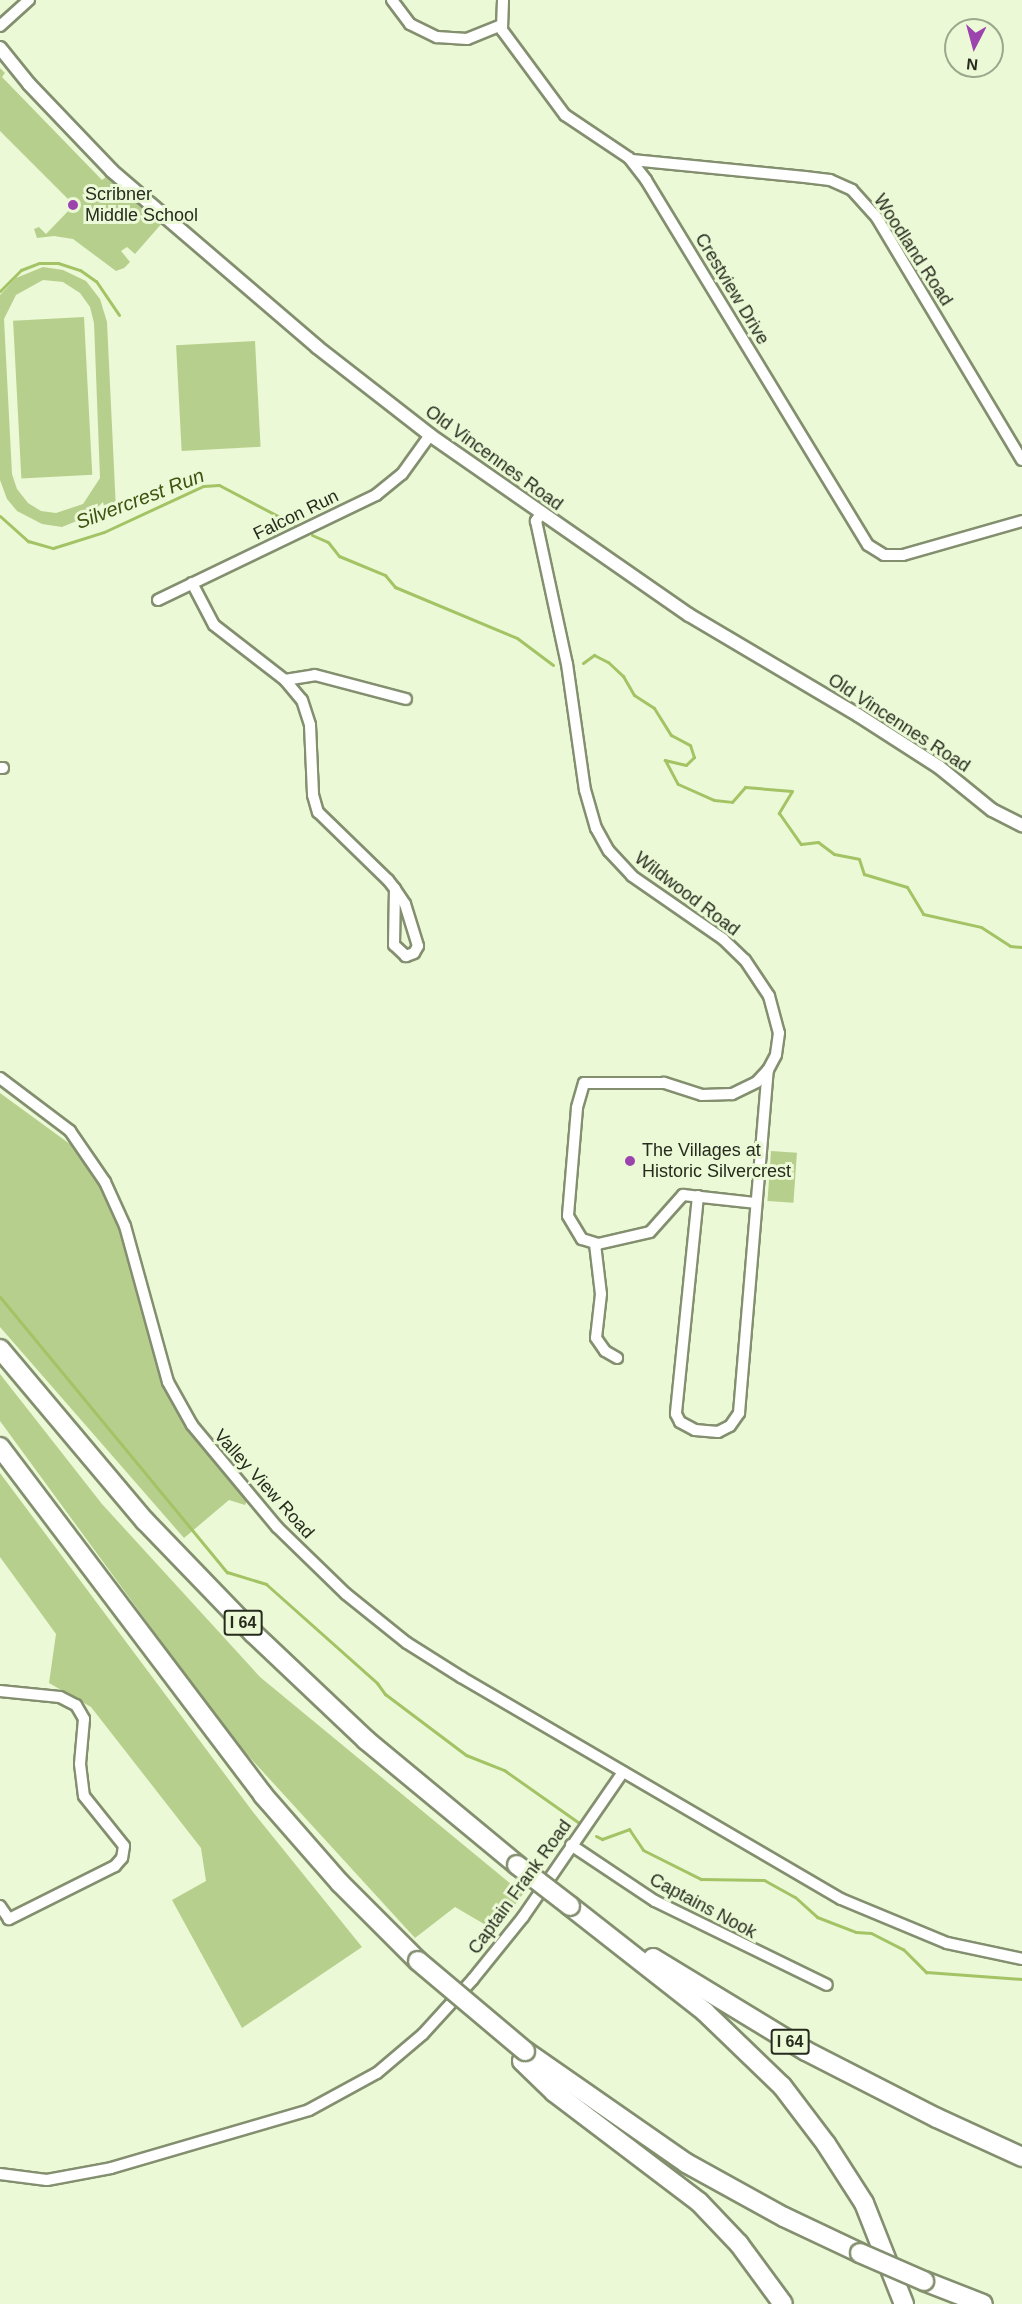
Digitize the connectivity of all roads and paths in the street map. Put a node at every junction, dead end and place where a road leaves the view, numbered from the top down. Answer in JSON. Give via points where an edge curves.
{"nodes":[{"id":1,"x":29,"y":0,"type":"edge"},
{"id":2,"x":392,"y":0,"type":"edge"},
{"id":3,"x":502,"y":0,"type":"edge"},
{"id":4,"x":501,"y":25,"type":"junction"},
{"id":5,"x":0,"y":26,"type":"edge"},
{"id":6,"x":0,"y":48,"type":"edge"},
{"id":7,"x":632,"y":160,"type":"junction"},
{"id":8,"x":430,"y":435,"type":"junction"},
{"id":9,"x":1022,"y":460,"type":"edge"},
{"id":10,"x":541,"y":514,"type":"junction"},
{"id":11,"x":1022,"y":521,"type":"edge"},
{"id":12,"x":192,"y":583,"type":"junction"},
{"id":13,"x":158,"y":600,"type":"dead end"},
{"id":14,"x":285,"y":680,"type":"junction"},
{"id":15,"x":406,"y":699,"type":"dead end"},
{"id":16,"x":1022,"y":825,"type":"edge"},
{"id":17,"x":395,"y":889,"type":"junction"},
{"id":18,"x":768,"y":1070,"type":"junction"},
{"id":19,"x":0,"y":1078,"type":"edge"},
{"id":20,"x":698,"y":1196,"type":"junction"},
{"id":21,"x":755,"y":1203,"type":"junction"},
{"id":22,"x":595,"y":1244,"type":"junction"},
{"id":23,"x":0,"y":1350,"type":"edge"},
{"id":24,"x":617,"y":1358,"type":"dead end"},
{"id":25,"x":0,"y":1447,"type":"edge"},
{"id":26,"x":0,"y":1691,"type":"edge"},
{"id":27,"x":623,"y":1772,"type":"junction"},
{"id":28,"x":571,"y":1845,"type":"junction"},
{"id":29,"x":0,"y":1906,"type":"edge"},
{"id":30,"x":570,"y":1906,"type":"junction"},
{"id":31,"x":1022,"y":1959,"type":"edge"},
{"id":32,"x":826,"y":1985,"type":"dead end"},
{"id":33,"x":522,"y":2055,"type":"junction"},
{"id":34,"x":1022,"y":2157,"type":"edge"},
{"id":35,"x":0,"y":2174,"type":"edge"},
{"id":36,"x":783,"y":2304,"type":"edge"},
{"id":37,"x":904,"y":2304,"type":"edge"},
{"id":38,"x":983,"y":2304,"type":"edge"}],
"edges":[{"from":1,"to":5,"type":"street"},
{"from":2,"to":4,"type":"street","via":[[410,24],[427,34],[457,40]]},
{"from":3,"to":4,"type":"street"},
{"from":4,"to":7,"type":"street","name":"Crestview Drive","via":[[565,115]]},
{"from":6,"to":8,"type":"street","name":"Old Vincennes Road","via":[[112,171],[317,347]]},
{"from":7,"to":9,"type":"street","name":"Woodland Road","via":[[830,180],[852,190],[877,218]]},
{"from":7,"to":11,"type":"street","name":"Crestview Drive","via":[[868,545],[884,555],[903,555]]},
{"from":8,"to":10,"type":"street","name":"Old Vincennes Road"},
{"from":8,"to":12,"type":"street","name":"Falcon Run","via":[[390,486]]},
{"from":10,"to":16,"type":"street","name":"Old Vincennes Road","via":[[688,615],[858,715],[939,767],[992,810]]},
{"from":10,"to":18,"type":"street","name":"Wildwood Road","via":[[536,520],[567,664],[585,790],[596,828],[609,851],[632,876],[723,939],[754,972],[777,1021],[778,1045]]},
{"from":12,"to":13,"type":"street","name":"Falcon Run"},
{"from":12,"to":14,"type":"street","via":[[214,625]]},
{"from":14,"to":15,"type":"street","via":[[315,675]]},
{"from":14,"to":17,"type":"street","via":[[302,700],[308,715],[313,795],[318,812]]},
{"from":17,"to":17,"type":"street","via":[[394,945],[406,956],[416,951],[418,943],[405,904]]},
{"from":18,"to":21,"type":"street"},
{"from":18,"to":22,"type":"street","via":[[758,1082],[732,1094],[711,1096],[656,1083],[596,1081],[581,1086],[568,1216],[577,1234]]},
{"from":19,"to":27,"type":"street","name":"Valley View Road","via":[[70,1131],[94,1163],[125,1226],[153,1337],[174,1396],[222,1466],[311,1561],[399,1636]]},
{"from":20,"to":21,"type":"street"},
{"from":20,"to":21,"type":"street","via":[[675,1406],[680,1422],[695,1430],[724,1431],[739,1413]]},
{"from":20,"to":22,"type":"street","via":[[682,1195],[650,1232]]},
{"from":22,"to":24,"type":"street","via":[[601,1294],[596,1338],[605,1351]]},
{"from":23,"to":30,"type":"highway","number":"I 64","bridge":true,"via":[[145,1521],[260,1640],[373,1746]]},
{"from":25,"to":33,"type":"highway","bridge":true,"via":[[262,1795],[340,1883],[438,1980]]},
{"from":26,"to":29,"type":"street","via":[[60,1697],[76,1705],[84,1719],[80,1764],[84,1796],[123,1846],[122,1858],[115,1866],[9,1919]]},
{"from":27,"to":28,"type":"street","name":"Captain Frank Road"},
{"from":27,"to":31,"type":"street","via":[[858,1907],[947,1942]]},
{"from":28,"to":32,"type":"street","name":"Captains Nook","via":[[663,1905]]},
{"from":28,"to":35,"type":"street","name":"Captain Frank Road","via":[[523,1917],[423,2034],[377,2073],[338,2096],[309,2110],[79,2176],[31,2180]]},
{"from":30,"to":34,"type":"highway","number":"I 64","via":[[789,2041]]},
{"from":30,"to":37,"type":"highway","via":[[705,2012],[782,2086],[864,2203]]},
{"from":33,"to":36,"type":"highway","via":[[554,2092],[699,2202],[739,2244]]},
{"from":33,"to":38,"type":"highway","bridge":true,"via":[[686,2163],[784,2217]]}]}
